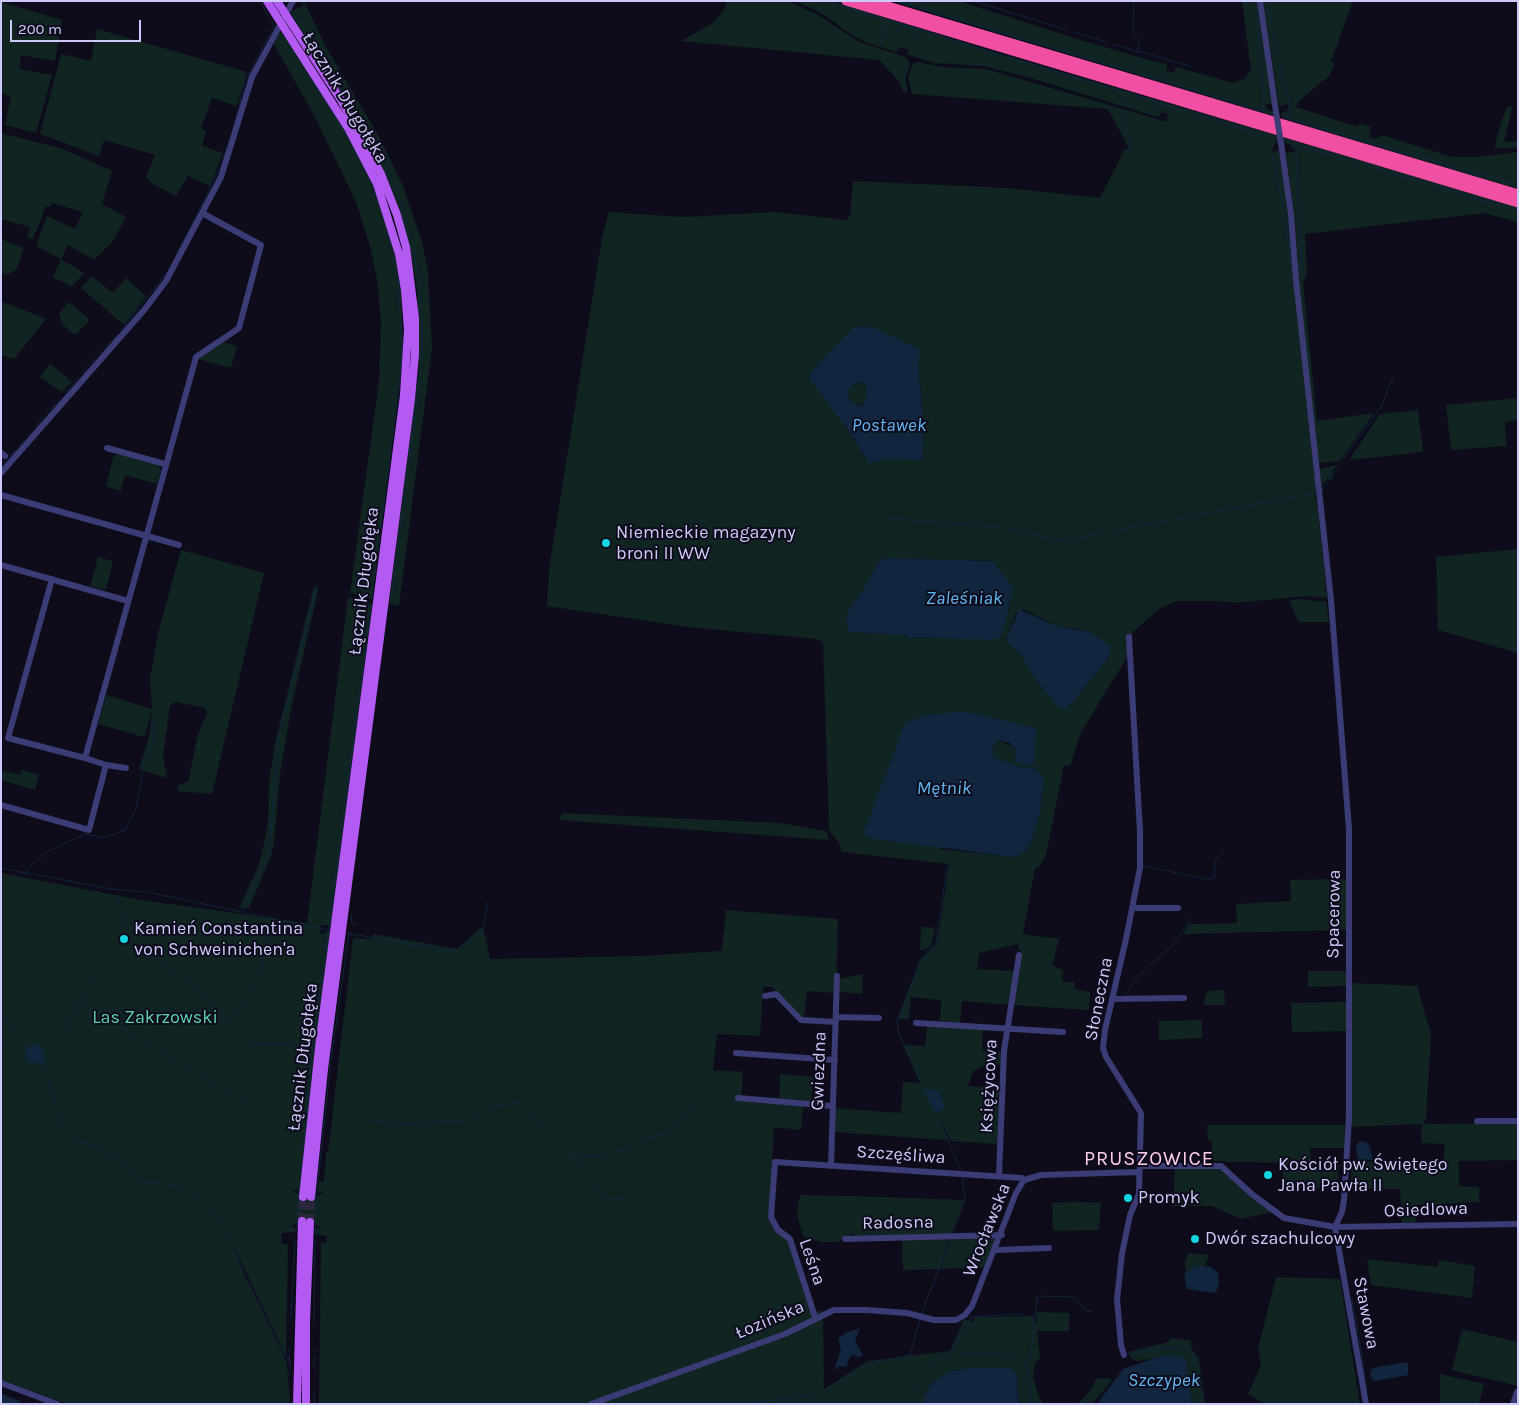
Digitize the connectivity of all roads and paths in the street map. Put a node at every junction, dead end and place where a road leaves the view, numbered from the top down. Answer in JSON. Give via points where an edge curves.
{"nodes":[{"id":1,"x":267,"y":1,"type":"edge"},
{"id":2,"x":277,"y":1,"type":"edge"},
{"id":3,"x":293,"y":1,"type":"edge"},
{"id":4,"x":846,"y":1,"type":"edge"},
{"id":5,"x":872,"y":1,"type":"edge"},
{"id":6,"x":1260,"y":1,"type":"edge"},
{"id":7,"x":286,"y":14,"type":"junction"},
{"id":8,"x":281,"y":23,"type":"junction"},
{"id":9,"x":1518,"y":194,"type":"edge"},
{"id":10,"x":1518,"y":203,"type":"edge"},
{"id":11,"x":202,"y":213,"type":"junction"},
{"id":12,"x":107,"y":448,"type":"dead end"},
{"id":13,"x":166,"y":464,"type":"junction"},
{"id":14,"x":1,"y":473,"type":"edge"},
{"id":15,"x":1,"y":495,"type":"edge"},
{"id":16,"x":146,"y":536,"type":"junction"},
{"id":17,"x":179,"y":545,"type":"dead end"},
{"id":18,"x":1,"y":565,"type":"edge"},
{"id":19,"x":52,"y":579,"type":"junction"},
{"id":20,"x":128,"y":601,"type":"junction"},
{"id":21,"x":1130,"y":637,"type":"dead end"},
{"id":22,"x":85,"y":758,"type":"junction"},
{"id":23,"x":106,"y":765,"type":"junction"},
{"id":24,"x":126,"y":768,"type":"dead end"},
{"id":25,"x":2,"y":807,"type":"edge"},
{"id":26,"x":1133,"y":908,"type":"junction"},
{"id":27,"x":1178,"y":908,"type":"dead end"},
{"id":28,"x":1019,"y":955,"type":"dead end"},
{"id":29,"x":837,"y":976,"type":"dead end"},
{"id":30,"x":765,"y":996,"type":"dead end"},
{"id":31,"x":1184,"y":998,"type":"dead end"},
{"id":32,"x":1112,"y":999,"type":"junction"},
{"id":33,"x":880,"y":1018,"type":"dead end"},
{"id":34,"x":836,"y":1019,"type":"junction"},
{"id":35,"x":916,"y":1023,"type":"dead end"},
{"id":36,"x":1007,"y":1028,"type":"junction"},
{"id":37,"x":1063,"y":1032,"type":"dead end"},
{"id":38,"x":736,"y":1053,"type":"dead end"},
{"id":39,"x":835,"y":1060,"type":"junction"},
{"id":40,"x":738,"y":1098,"type":"dead end"},
{"id":41,"x":832,"y":1106,"type":"junction"},
{"id":42,"x":1518,"y":1121,"type":"edge"},
{"id":43,"x":1477,"y":1122,"type":"dead end"},
{"id":44,"x":775,"y":1162,"type":"joint"},
{"id":45,"x":831,"y":1166,"type":"junction"},
{"id":46,"x":1140,"y":1169,"type":"junction"},
{"id":47,"x":999,"y":1176,"type":"junction"},
{"id":48,"x":1024,"y":1180,"type":"junction"},
{"id":49,"x":1518,"y":1224,"type":"edge"},
{"id":50,"x":1335,"y":1228,"type":"junction"},
{"id":51,"x":1002,"y":1235,"type":"junction"},
{"id":52,"x":845,"y":1240,"type":"dead end"},
{"id":53,"x":1049,"y":1248,"type":"dead end"},
{"id":54,"x":996,"y":1250,"type":"junction"},
{"id":55,"x":967,"y":1313,"type":"joint"},
{"id":56,"x":815,"y":1318,"type":"junction"},
{"id":57,"x":1124,"y":1355,"type":"dead end"},
{"id":58,"x":1,"y":1383,"type":"edge"},
{"id":59,"x":1517,"y":1392,"type":"edge"},
{"id":60,"x":57,"y":1404,"type":"edge"},
{"id":61,"x":297,"y":1404,"type":"edge"},
{"id":62,"x":306,"y":1404,"type":"edge"},
{"id":63,"x":591,"y":1404,"type":"edge"},
{"id":64,"x":1366,"y":1404,"type":"edge"},
{"id":65,"x":1514,"y":1404,"type":"edge"}],
"edges":[{"from":1,"to":8,"type":"main road","name":"Łącznik Długołęka"},
{"from":2,"to":7,"type":"main road","name":"Łącznik Długołęka"},
{"from":3,"to":7,"type":"street"},
{"from":4,"to":10,"type":"highway"},
{"from":5,"to":9,"type":"highway"},
{"from":6,"to":50,"type":"street","name":"Spacerowa","bridge":true,"via":[[1291,214],[1346,776],[1350,892],[1349,1118],[1344,1200]]},
{"from":7,"to":8,"type":"street"},
{"from":7,"to":8,"type":"main road","name":"Łącznik Długołęka","via":[[345,108],[381,174],[397,215],[408,258],[416,331],[411,399],[307,1197],[320,1039],[404,394],[408,330],[399,254],[377,184],[348,128]]},
{"from":8,"to":11,"type":"street","via":[[252,77],[221,177]]},
{"from":11,"to":13,"type":"street","via":[[261,245],[239,328],[196,357]]},
{"from":11,"to":14,"type":"street","via":[[166,281],[145,309]]},
{"from":12,"to":13,"type":"street"},
{"from":13,"to":16,"type":"street"},
{"from":15,"to":16,"type":"street"},
{"from":16,"to":17,"type":"street"},
{"from":16,"to":20,"type":"street"},
{"from":18,"to":19,"type":"street"},
{"from":19,"to":20,"type":"street"},
{"from":19,"to":22,"type":"street","via":[[8,738]]},
{"from":20,"to":22,"type":"street"},
{"from":21,"to":26,"type":"street","name":"Słoneczna","via":[[1140,832],[1140,868]]},
{"from":22,"to":23,"type":"street"},
{"from":23,"to":24,"type":"street"},
{"from":23,"to":25,"type":"street","via":[[89,830]]},
{"from":26,"to":27,"type":"street"},
{"from":26,"to":32,"type":"street","name":"Słoneczna"},
{"from":28,"to":36,"type":"street"},
{"from":29,"to":34,"type":"street","name":"Gwiezdna"},
{"from":30,"to":34,"type":"street","via":[[776,994],[802,1020]]},
{"from":31,"to":32,"type":"street"},
{"from":32,"to":46,"type":"street","name":"Słoneczna","via":[[1104,1052],[1141,1113]]},
{"from":33,"to":34,"type":"street"},
{"from":34,"to":39,"type":"street","name":"Gwiezdna"},
{"from":35,"to":36,"type":"street","name":"Księżycowa"},
{"from":36,"to":37,"type":"street"},
{"from":36,"to":47,"type":"street","name":"Księżycowa"},
{"from":38,"to":39,"type":"street"},
{"from":39,"to":41,"type":"street","name":"Gwiezdna"},
{"from":40,"to":41,"type":"street"},
{"from":41,"to":45,"type":"street","name":"Gwiezdna"},
{"from":42,"to":43,"type":"street"},
{"from":44,"to":45,"type":"street","name":"Szczęśliwa"},
{"from":44,"to":56,"type":"street","name":"Leśna","via":[[772,1217],[778,1230],[790,1239]]},
{"from":45,"to":47,"type":"street","name":"Szczęśliwa"},
{"from":46,"to":48,"type":"street","name":"Wrocławska","via":[[1041,1175]]},
{"from":46,"to":50,"type":"street","name":"Wrocławska","via":[[1221,1166],[1284,1218]]},
{"from":46,"to":57,"type":"street","name":"Słoneczna","via":[[1139,1194],[1130,1215],[1118,1288],[1117,1308]]},
{"from":47,"to":48,"type":"street","name":"Szczęśliwa"},
{"from":48,"to":51,"type":"street","name":"Wrocławska","via":[[1016,1193]]},
{"from":49,"to":50,"type":"street","name":"Osiedlowa"},
{"from":50,"to":64,"type":"street","name":"Stawowa"},
{"from":51,"to":52,"type":"street","name":"Radosna"},
{"from":51,"to":54,"type":"street","name":"Wrocławska"},
{"from":53,"to":54,"type":"street"},
{"from":54,"to":55,"type":"street","name":"Wrocławska"},
{"from":55,"to":56,"type":"street","name":"Łozińska","via":[[948,1321],[907,1313],[840,1309]]},
{"from":56,"to":63,"type":"street","name":"Łozińska","via":[[785,1334]]},
{"from":58,"to":60,"type":"street"},
{"from":59,"to":65,"type":"street"},
{"from":61,"to":62,"type":"main road","via":[[306,1222]]}]}
